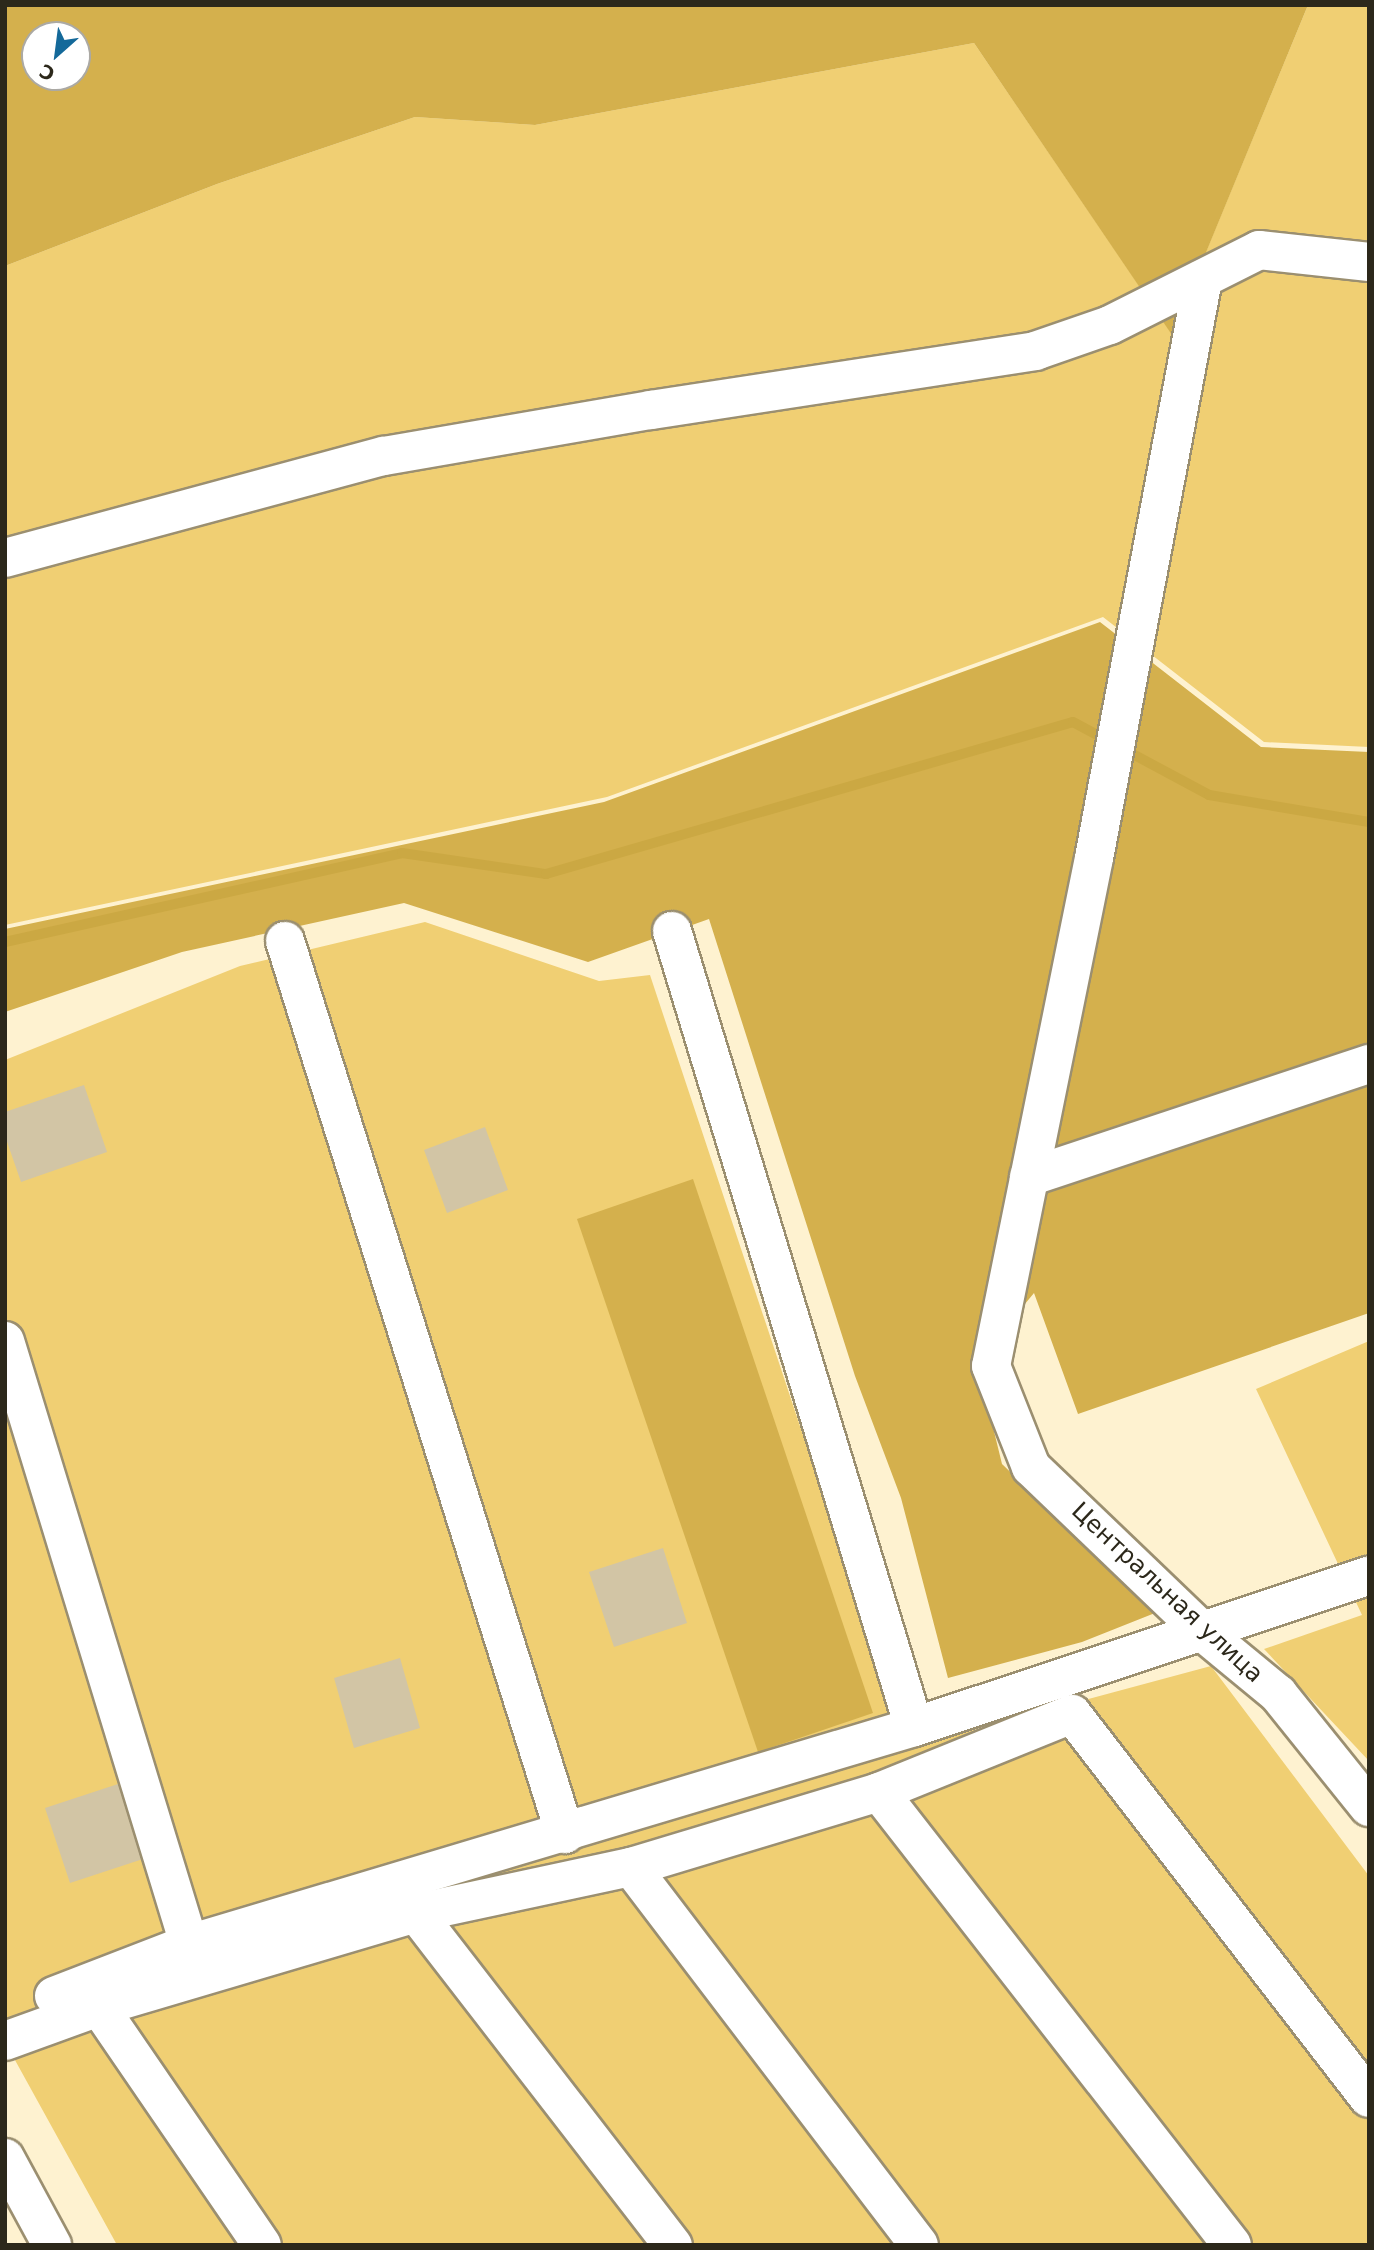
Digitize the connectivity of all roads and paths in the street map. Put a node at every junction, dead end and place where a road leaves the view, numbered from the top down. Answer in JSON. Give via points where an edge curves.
{"nodes":[{"id":1,"x":1369,"y":262,"type":"edge"},
{"id":2,"x":1203,"y":279,"type":"junction"},
{"id":3,"x":5,"y":558,"type":"edge"},
{"id":4,"x":672,"y":931,"type":"dead end"},
{"id":5,"x":285,"y":941,"type":"dead end"},
{"id":6,"x":1369,"y":1064,"type":"edge"},
{"id":7,"x":1029,"y":1177,"type":"junction"},
{"id":8,"x":5,"y":1341,"type":"edge"},
{"id":9,"x":1369,"y":1576,"type":"edge"},
{"id":10,"x":1204,"y":1633,"type":"junction"},
{"id":11,"x":914,"y":1727,"type":"junction"},
{"id":12,"x":879,"y":1792,"type":"junction"},
{"id":13,"x":1369,"y":1807,"type":"edge"},
{"id":14,"x":565,"y":1835,"type":"junction"},
{"id":15,"x":631,"y":1867,"type":"junction"},
{"id":16,"x":416,"y":1913,"type":"junction"},
{"id":17,"x":189,"y":1944,"type":"junction"},
{"id":18,"x":99,"y":2007,"type":"junction"},
{"id":19,"x":5,"y":2015,"type":"edge"},
{"id":20,"x":5,"y":2041,"type":"edge"},
{"id":21,"x":1369,"y":2098,"type":"edge"},
{"id":22,"x":5,"y":2158,"type":"edge"},
{"id":23,"x":52,"y":2245,"type":"edge"},
{"id":24,"x":262,"y":2245,"type":"edge"},
{"id":25,"x":673,"y":2245,"type":"edge"},
{"id":26,"x":919,"y":2245,"type":"edge"},
{"id":27,"x":1232,"y":2245,"type":"edge"}],
"edges":[{"from":1,"to":2,"type":"street","via":[[1259,250]]},
{"from":2,"to":3,"type":"street","via":[[1110,325],[1035,351],[384,456]]},
{"from":2,"to":7,"type":"street"},
{"from":4,"to":11,"type":"street"},
{"from":5,"to":14,"type":"street"},
{"from":6,"to":7,"type":"street"},
{"from":7,"to":10,"type":"street","name":"Центральная улица","via":[[991,1366],[1031,1466]]},
{"from":8,"to":17,"type":"street"},
{"from":9,"to":10,"type":"street"},
{"from":10,"to":11,"type":"street"},
{"from":10,"to":13,"type":"street","name":"Центральная улица","via":[[1278,1694]]},
{"from":11,"to":14,"type":"street"},
{"from":12,"to":15,"type":"street"},
{"from":12,"to":21,"type":"street","via":[[1072,1714]]},
{"from":12,"to":27,"type":"street"},
{"from":14,"to":17,"type":"street"},
{"from":15,"to":16,"type":"street"},
{"from":15,"to":26,"type":"street"},
{"from":16,"to":18,"type":"street"},
{"from":16,"to":25,"type":"street"},
{"from":17,"to":19,"type":"street"},
{"from":18,"to":20,"type":"street"},
{"from":18,"to":24,"type":"street"},
{"from":22,"to":23,"type":"street"}]}
